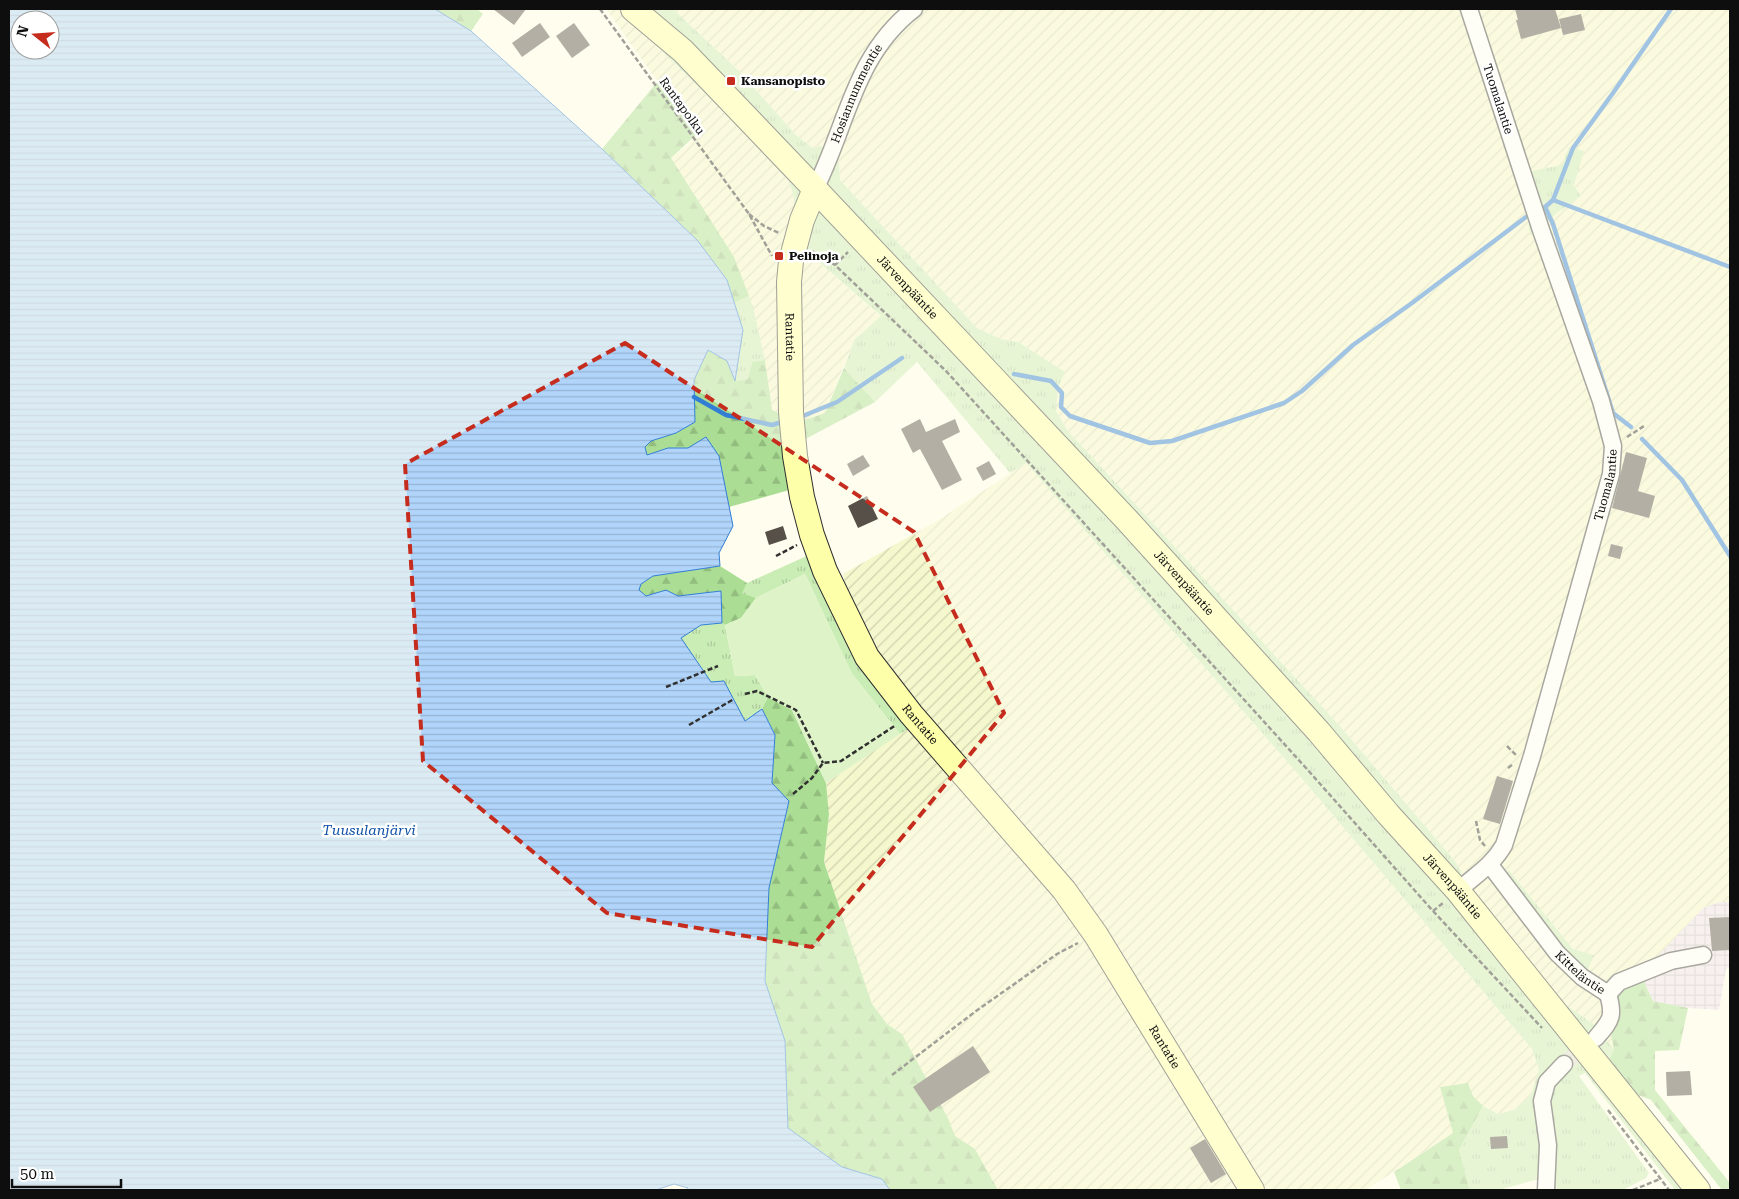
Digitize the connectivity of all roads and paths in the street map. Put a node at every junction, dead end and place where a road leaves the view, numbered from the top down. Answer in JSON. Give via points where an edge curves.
{"nodes":[{"id":1,"x":600,"y":9,"type":"edge"},
{"id":2,"x":633,"y":9,"type":"edge"},
{"id":3,"x":914,"y":9,"type":"edge"},
{"id":4,"x":1469,"y":9,"type":"edge"},
{"id":5,"x":815,"y":190,"type":"junction"},
{"id":6,"x":749,"y":214,"type":"junction"},
{"id":7,"x":795,"y":241,"type":"junction"},
{"id":8,"x":854,"y":257,"type":"dead end"},
{"id":9,"x":773,"y":258,"type":"dead end"},
{"id":10,"x":835,"y":265,"type":"junction"},
{"id":11,"x":1644,"y":426,"type":"dead end"},
{"id":12,"x":1613,"y":446,"type":"junction"},
{"id":13,"x":718,"y":666,"type":"dead end"},
{"id":14,"x":666,"y":687,"type":"dead end"},
{"id":15,"x":745,"y":694,"type":"dead end"},
{"id":16,"x":734,"y":700,"type":"dead end"},
{"id":17,"x":911,"y":714,"type":"junction"},
{"id":18,"x":689,"y":725,"type":"dead end"},
{"id":19,"x":1507,"y":746,"type":"dead end"},
{"id":20,"x":1518,"y":758,"type":"dead end"},
{"id":21,"x":823,"y":763,"type":"junction"},
{"id":22,"x":793,"y":794,"type":"dead end"},
{"id":23,"x":1476,"y":822,"type":"dead end"},
{"id":24,"x":1494,"y":861,"type":"junction"},
{"id":25,"x":1458,"y":891,"type":"junction"},
{"id":26,"x":1096,"y":935,"type":"junction"},
{"id":27,"x":1703,"y":955,"type":"dead end"},
{"id":28,"x":1608,"y":994,"type":"junction"},
{"id":29,"x":1543,"y":1029,"type":"dead end"},
{"id":30,"x":1596,"y":1038,"type":"tunnel mouth"},
{"id":31,"x":1564,"y":1064,"type":"tunnel mouth"},
{"id":32,"x":892,"y":1075,"type":"dead end"},
{"id":33,"x":1606,"y":1109,"type":"dead end"},
{"id":34,"x":1660,"y":1178,"type":"junction"},
{"id":35,"x":1252,"y":1190,"type":"edge"},
{"id":36,"x":1546,"y":1190,"type":"edge"},
{"id":37,"x":1633,"y":1190,"type":"edge"},
{"id":38,"x":1669,"y":1190,"type":"edge"},
{"id":39,"x":1698,"y":1190,"type":"edge"}],
"edges":[{"from":1,"to":6,"type":"path","name":"Rantapolku"},
{"from":2,"to":5,"type":"main road","name":"Järvenpääntie","via":[[683,51]]},
{"from":3,"to":5,"type":"street","name":"Hosiannummentie","via":[[891,30],[866,65]]},
{"from":4,"to":12,"type":"street","name":"Tuomalantie","via":[[1601,401]]},
{"from":5,"to":7,"type":"main road","name":"Rantatie"},
{"from":5,"to":25,"type":"main road","name":"Järvenpääntie","via":[[1126,520]]},
{"from":6,"to":7,"type":"path","name":"Rantapolku","via":[[764,226]]},
{"from":6,"to":9,"type":"path","name":"Rantapolku"},
{"from":7,"to":10,"type":"path","name":"Rantapolku"},
{"from":7,"to":17,"type":"main road","name":"Rantatie","via":[[789,282],[791,412],[804,508],[824,571],[867,656]]},
{"from":8,"to":10,"type":"path","via":[[848,251]]},
{"from":10,"to":29,"type":"path","name":"Rantapolku","via":[[946,372],[1432,911]]},
{"from":11,"to":12,"type":"path"},
{"from":12,"to":24,"type":"street","name":"Tuomalantie","via":[[1611,474],[1537,738],[1504,845]]},
{"from":13,"to":14,"type":"path"},
{"from":15,"to":21,"type":"path","via":[[757,691],[796,710]]},
{"from":16,"to":18,"type":"path"},
{"from":17,"to":21,"type":"path","via":[[841,761]]},
{"from":17,"to":26,"type":"main road","name":"Rantatie","via":[[1064,890]]},
{"from":19,"to":20,"type":"path"},
{"from":21,"to":22,"type":"path","via":[[812,778]]},
{"from":23,"to":24,"type":"path","via":[[1480,840]]},
{"from":24,"to":25,"type":"street","name":"Tuomalantie"},
{"from":24,"to":28,"type":"street","name":"Kitteläntie","via":[[1557,953],[1582,977]]},
{"from":25,"to":39,"type":"main road","name":"Järvenpääntie"},
{"from":26,"to":32,"type":"path","via":[[1057,954]]},
{"from":26,"to":35,"type":"main road","name":"Rantatie"},
{"from":27,"to":28,"type":"street","name":"Kitteläntie","via":[[1671,961],[1619,982]]},
{"from":28,"to":30,"type":"street","via":[[1611,1020]]},
{"from":31,"to":36,"type":"street","via":[[1547,1082],[1542,1101],[1548,1145]]},
{"from":33,"to":34,"type":"path"},
{"from":34,"to":37,"type":"path"},
{"from":34,"to":38,"type":"path"}]}
